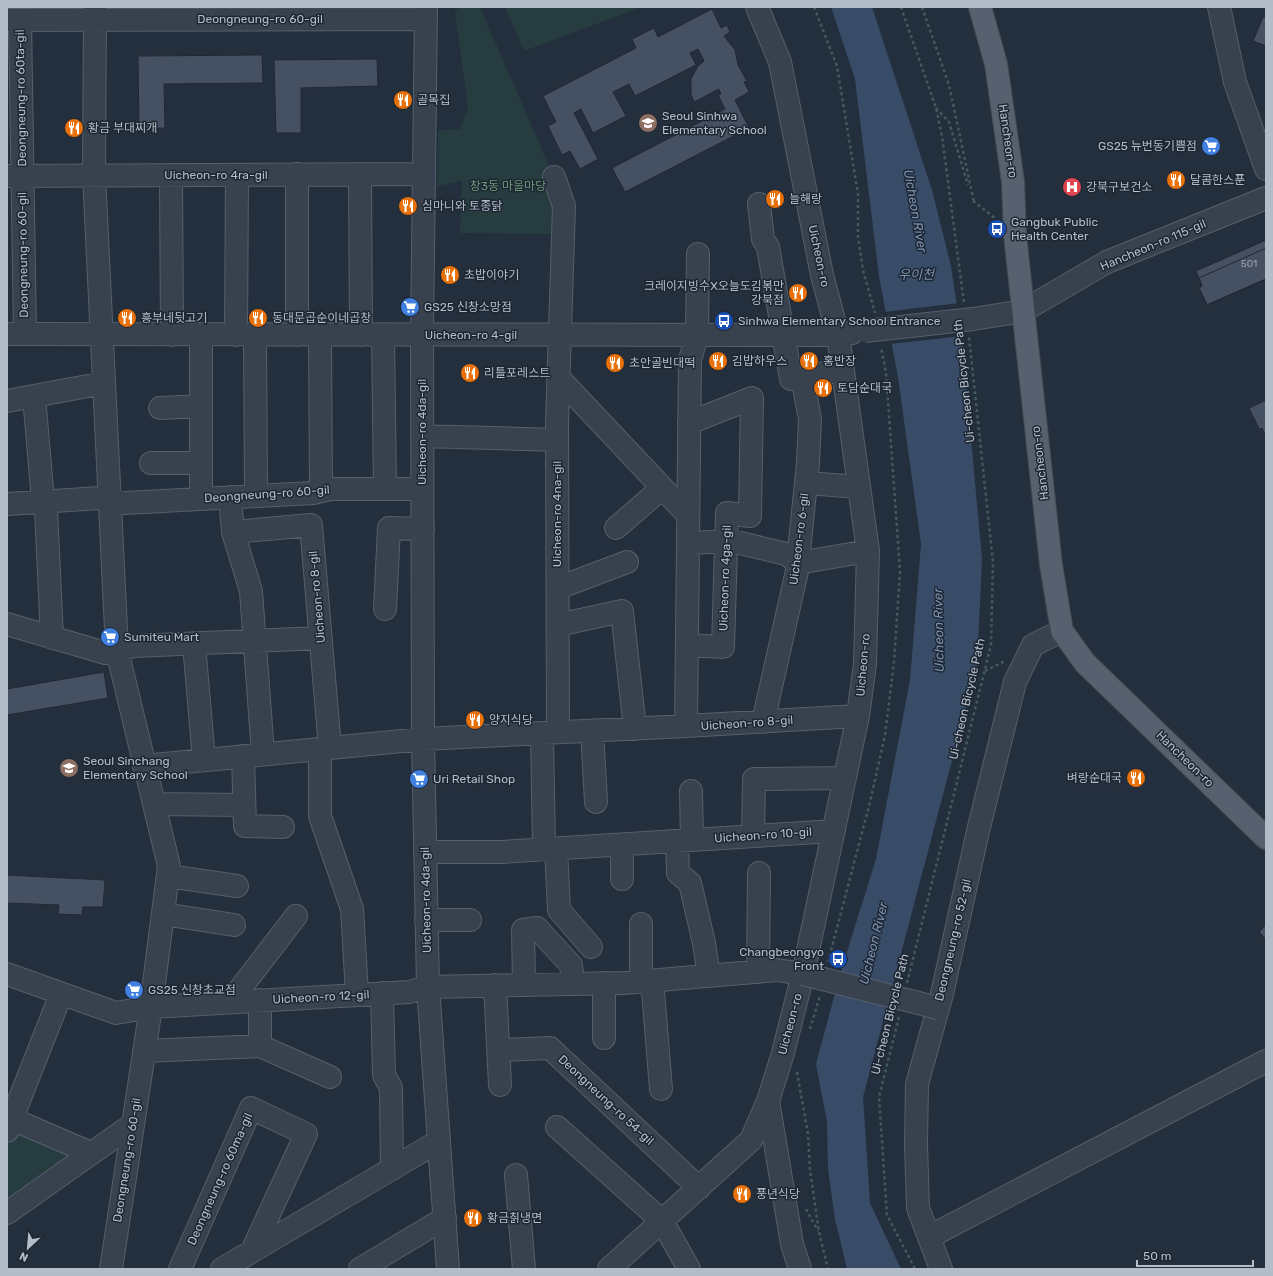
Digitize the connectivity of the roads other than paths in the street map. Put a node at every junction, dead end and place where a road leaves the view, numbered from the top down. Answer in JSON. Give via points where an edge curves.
{"nodes":[{"id":1,"x":757,"y":7,"type":"edge"},
{"id":2,"x":980,"y":7,"type":"edge"},
{"id":3,"x":1219,"y":7,"type":"edge"},
{"id":4,"x":95,"y":13,"type":"edge"},
{"id":5,"x":426,"y":13,"type":"edge"},
{"id":6,"x":13,"y":20,"type":"edge"},
{"id":7,"x":1266,"y":169,"type":"edge"},
{"id":8,"x":297,"y":174,"type":"junction"},
{"id":9,"x":360,"y":174,"type":"junction"},
{"id":10,"x":424,"y":174,"type":"junction"},
{"id":11,"x":94,"y":175,"type":"junction"},
{"id":12,"x":171,"y":175,"type":"junction"},
{"id":13,"x":236,"y":175,"type":"junction"},
{"id":14,"x":14,"y":176,"type":"edge"},
{"id":15,"x":554,"y":177,"type":"dead end"},
{"id":16,"x":1266,"y":198,"type":"edge"},
{"id":17,"x":759,"y":204,"type":"dead end"},
{"id":18,"x":698,"y":254,"type":"dead end"},
{"id":19,"x":1023,"y":311,"type":"junction"},
{"id":20,"x":16,"y":334,"type":"edge"},
{"id":21,"x":245,"y":335,"type":"junction"},
{"id":22,"x":298,"y":335,"type":"junction"},
{"id":23,"x":361,"y":335,"type":"junction"},
{"id":24,"x":383,"y":335,"type":"junction"},
{"id":25,"x":422,"y":335,"type":"junction"},
{"id":26,"x":559,"y":335,"type":"junction"},
{"id":27,"x":697,"y":335,"type":"junction"},
{"id":28,"x":782,"y":335,"type":"junction"},
{"id":29,"x":838,"y":335,"type":"junction"},
{"id":30,"x":102,"y":336,"type":"junction"},
{"id":31,"x":172,"y":336,"type":"junction"},
{"id":32,"x":201,"y":336,"type":"junction"},
{"id":33,"x":320,"y":336,"type":"junction"},
{"id":34,"x":843,"y":370,"type":"junction"},
{"id":35,"x":558,"y":377,"type":"junction"},
{"id":36,"x":796,"y":378,"type":"junction"},
{"id":37,"x":104,"y":383,"type":"junction"},
{"id":38,"x":34,"y":396,"type":"junction"},
{"id":39,"x":7,"y":401,"type":"edge"},
{"id":40,"x":201,"y":406,"type":"junction"},
{"id":41,"x":160,"y":408,"type":"dead end"},
{"id":42,"x":689,"y":423,"type":"junction"},
{"id":43,"x":422,"y":436,"type":"junction"},
{"id":44,"x":557,"y":440,"type":"junction"},
{"id":45,"x":151,"y":463,"type":"dead end"},
{"id":46,"x":201,"y":463,"type":"junction"},
{"id":47,"x":806,"y":483,"type":"junction"},
{"id":48,"x":859,"y":487,"type":"junction"},
{"id":49,"x":662,"y":488,"type":"junction"},
{"id":50,"x":422,"y":489,"type":"junction"},
{"id":51,"x":385,"y":490,"type":"junction"},
{"id":52,"x":320,"y":491,"type":"junction"},
{"id":53,"x":256,"y":496,"type":"junction"},
{"id":54,"x":230,"y":497,"type":"junction"},
{"id":55,"x":201,"y":499,"type":"junction"},
{"id":56,"x":111,"y":500,"type":"junction"},
{"id":57,"x":44,"y":501,"type":"junction"},
{"id":58,"x":7,"y":504,"type":"edge"},
{"id":59,"x":688,"y":516,"type":"junction"},
{"id":60,"x":616,"y":528,"type":"dead end"},
{"id":61,"x":422,"y":529,"type":"junction"},
{"id":62,"x":233,"y":532,"type":"junction"},
{"id":63,"x":726,"y":541,"type":"junction"},
{"id":64,"x":688,"y":543,"type":"junction"},
{"id":65,"x":868,"y":551,"type":"junction"},
{"id":66,"x":626,"y":562,"type":"dead end"},
{"id":67,"x":798,"y":563,"type":"junction"},
{"id":68,"x":558,"y":588,"type":"junction"},
{"id":69,"x":385,"y":609,"type":"dead end"},
{"id":70,"x":7,"y":624,"type":"edge"},
{"id":71,"x":558,"y":626,"type":"junction"},
{"id":72,"x":1062,"y":631,"type":"junction"},
{"id":73,"x":52,"y":638,"type":"junction"},
{"id":74,"x":320,"y":638,"type":"junction"},
{"id":75,"x":254,"y":642,"type":"junction"},
{"id":76,"x":194,"y":644,"type":"junction"},
{"id":77,"x":687,"y":645,"type":"junction"},
{"id":78,"x":117,"y":650,"type":"junction"},
{"id":79,"x":858,"y":716,"type":"junction"},
{"id":80,"x":762,"y":722,"type":"junction"},
{"id":81,"x":686,"y":726,"type":"junction"},
{"id":82,"x":635,"y":729,"type":"junction"},
{"id":83,"x":592,"y":731,"type":"junction"},
{"id":84,"x":550,"y":733,"type":"junction"},
{"id":85,"x":422,"y":739,"type":"junction"},
{"id":86,"x":325,"y":748,"type":"junction"},
{"id":87,"x":253,"y":755,"type":"junction"},
{"id":88,"x":204,"y":760,"type":"junction"},
{"id":89,"x":144,"y":766,"type":"junction"},
{"id":90,"x":845,"y":778,"type":"junction"},
{"id":91,"x":691,"y":791,"type":"dead end"},
{"id":92,"x":596,"y":802,"type":"dead end"},
{"id":93,"x":154,"y":804,"type":"junction"},
{"id":94,"x":244,"y":805,"type":"junction"},
{"id":95,"x":283,"y":827,"type":"dead end"},
{"id":96,"x":834,"y":831,"type":"junction"},
{"id":97,"x":753,"y":836,"type":"junction"},
{"id":98,"x":1266,"y":838,"type":"edge"},
{"id":99,"x":685,"y":841,"type":"junction"},
{"id":100,"x":622,"y":844,"type":"junction"},
{"id":101,"x":550,"y":849,"type":"junction"},
{"id":102,"x":425,"y":852,"type":"junction"},
{"id":103,"x":759,"y":873,"type":"dead end"},
{"id":104,"x":168,"y":876,"type":"junction"},
{"id":105,"x":622,"y":879,"type":"dead end"},
{"id":106,"x":237,"y":886,"type":"dead end"},
{"id":107,"x":163,"y":914,"type":"junction"},
{"id":108,"x":296,"y":916,"type":"dead end"},
{"id":109,"x":426,"y":920,"type":"junction"},
{"id":110,"x":470,"y":920,"type":"dead end"},
{"id":111,"x":641,"y":924,"type":"dead end"},
{"id":112,"x":234,"y":925,"type":"dead end"},
{"id":113,"x":591,"y":947,"type":"dead end"},
{"id":114,"x":758,"y":972,"type":"junction"},
{"id":115,"x":7,"y":974,"type":"edge"},
{"id":116,"x":803,"y":974,"type":"junction"},
{"id":117,"x":708,"y":976,"type":"junction"},
{"id":118,"x":645,"y":982,"type":"junction"},
{"id":119,"x":604,"y":983,"type":"junction"},
{"id":120,"x":524,"y":984,"type":"junction"},
{"id":121,"x":573,"y":984,"type":"junction"},
{"id":122,"x":495,"y":985,"type":"junction"},
{"id":123,"x":428,"y":988,"type":"junction"},
{"id":124,"x":382,"y":993,"type":"junction"},
{"id":125,"x":61,"y":994,"type":"junction"},
{"id":126,"x":357,"y":994,"type":"junction"},
{"id":127,"x":260,"y":1000,"type":"junction"},
{"id":128,"x":230,"y":1002,"type":"junction"},
{"id":129,"x":151,"y":1007,"type":"junction"},
{"id":130,"x":938,"y":1008,"type":"junction"},
{"id":131,"x":604,"y":1038,"type":"dead end"},
{"id":132,"x":260,"y":1046,"type":"junction"},
{"id":133,"x":499,"y":1050,"type":"junction"},
{"id":134,"x":144,"y":1051,"type":"junction"},
{"id":135,"x":1266,"y":1062,"type":"edge"},
{"id":136,"x":330,"y":1077,"type":"dead end"},
{"id":137,"x":500,"y":1085,"type":"dead end"},
{"id":138,"x":661,"y":1089,"type":"dead end"},
{"id":139,"x":768,"y":1101,"type":"junction"},
{"id":140,"x":133,"y":1124,"type":"junction"},
{"id":141,"x":10,"y":1125,"type":"edge"},
{"id":142,"x":557,"y":1127,"type":"dead end"},
{"id":143,"x":751,"y":1140,"type":"junction"},
{"id":144,"x":439,"y":1141,"type":"junction"},
{"id":145,"x":91,"y":1153,"type":"junction"},
{"id":146,"x":776,"y":1156,"type":"junction"},
{"id":147,"x":392,"y":1169,"type":"junction"},
{"id":148,"x":516,"y":1175,"type":"dead end"},
{"id":149,"x":698,"y":1188,"type":"junction"},
{"id":150,"x":7,"y":1213,"type":"edge"},
{"id":151,"x":445,"y":1218,"type":"junction"},
{"id":152,"x":662,"y":1220,"type":"junction"},
{"id":153,"x":929,"y":1237,"type":"junction"},
{"id":154,"x":252,"y":1251,"type":"junction"},
{"id":155,"x":620,"y":1265,"type":"edge"},
{"id":156,"x":111,"y":1269,"type":"edge"},
{"id":157,"x":180,"y":1269,"type":"edge"},
{"id":158,"x":222,"y":1269,"type":"edge"},
{"id":159,"x":360,"y":1269,"type":"edge"},
{"id":160,"x":448,"y":1269,"type":"edge"},
{"id":161,"x":524,"y":1269,"type":"edge"},
{"id":162,"x":689,"y":1269,"type":"edge"},
{"id":163,"x":800,"y":1269,"type":"edge"},
{"id":164,"x":941,"y":1269,"type":"edge"}],
"edges":[{"from":1,"to":29,"type":"street","name":"Uicheon-ro","via":[[780,62],[822,275]]},
{"from":2,"to":19,"type":"main road","name":"Hancheon-ro","via":[[996,64],[1002,102],[1013,182],[1015,234]]},
{"from":3,"to":7,"type":"street","via":[[1235,82]]},
{"from":4,"to":5,"type":"street","name":"Deongneung-ro 60-gil"},
{"from":4,"to":6,"type":"street","name":"Deongneung-ro 60ta-gil"},
{"from":4,"to":11,"type":"street","name":"Deongneung-ro 60-gil"},
{"from":5,"to":10,"type":"street"},
{"from":6,"to":14,"type":"street","name":"Deongneung-ro 60ta-gil"},
{"from":8,"to":9,"type":"street","name":"Uicheon-ro 4ra-gil"},
{"from":8,"to":13,"type":"street","name":"Uicheon-ro 4ra-gil"},
{"from":8,"to":22,"type":"street"},
{"from":9,"to":10,"type":"street","name":"Uicheon-ro 4ra-gil"},
{"from":9,"to":23,"type":"street"},
{"from":10,"to":25,"type":"street"},
{"from":11,"to":12,"type":"street","name":"Uicheon-ro 4ra-gil"},
{"from":11,"to":14,"type":"street","name":"Uicheon-ro 4ra-gil"},
{"from":11,"to":30,"type":"street","name":"Deongneung-ro 60-gil"},
{"from":12,"to":13,"type":"street","name":"Uicheon-ro 4ra-gil"},
{"from":12,"to":31,"type":"street"},
{"from":13,"to":21,"type":"street"},
{"from":14,"to":20,"type":"street","name":"Deongneung-ro 60-gil"},
{"from":15,"to":26,"type":"street","via":[[564,206]]},
{"from":16,"to":19,"type":"street","name":"Hancheon-ro 115-gil","via":[[1107,262]]},
{"from":17,"to":28,"type":"street","via":[[763,239],[768,247]]},
{"from":18,"to":27,"type":"street"},
{"from":19,"to":29,"type":"street","name":"Uicheon-ro 4-gil","bridge":true},
{"from":19,"to":72,"type":"main road","name":"Hancheon-ro","via":[[1051,565]]},
{"from":20,"to":30,"type":"street","name":"Deongneung-ro 60-gil"},
{"from":21,"to":22,"type":"street","name":"Uicheon-ro 4-gil"},
{"from":21,"to":32,"type":"street","name":"Uicheon-ro 4-gil"},
{"from":21,"to":53,"type":"street"},
{"from":22,"to":33,"type":"street","name":"Uicheon-ro 4-gil"},
{"from":23,"to":24,"type":"street","name":"Uicheon-ro 4-gil"},
{"from":23,"to":33,"type":"street","name":"Uicheon-ro 4-gil"},
{"from":24,"to":25,"type":"street","name":"Uicheon-ro 4-gil"},
{"from":24,"to":51,"type":"street"},
{"from":25,"to":26,"type":"street","name":"Uicheon-ro 4-gil"},
{"from":25,"to":43,"type":"street","name":"Uicheon-ro 4da-gil"},
{"from":26,"to":27,"type":"street","name":"Uicheon-ro 4-gil"},
{"from":26,"to":35,"type":"street","name":"Uicheon-ro 4na-gil"},
{"from":27,"to":28,"type":"street","name":"Uicheon-ro 4-gil"},
{"from":27,"to":42,"type":"street","via":[[690,360]]},
{"from":28,"to":29,"type":"street","name":"Uicheon-ro 4-gil"},
{"from":28,"to":36,"type":"street"},
{"from":29,"to":34,"type":"street","name":"Uicheon-ro"},
{"from":30,"to":31,"type":"street","name":"Uicheon-ro 4-gil"},
{"from":30,"to":37,"type":"street","name":"Deongneung-ro 60-gil"},
{"from":31,"to":32,"type":"street","name":"Uicheon-ro 4-gil"},
{"from":32,"to":40,"type":"street"},
{"from":33,"to":52,"type":"street"},
{"from":34,"to":36,"type":"street"},
{"from":34,"to":48,"type":"street","name":"Uicheon-ro"},
{"from":35,"to":44,"type":"street","name":"Uicheon-ro 4na-gil"},
{"from":35,"to":49,"type":"street"},
{"from":36,"to":47,"type":"street","name":"Uicheon-ro 6-gil","via":[[810,419]]},
{"from":37,"to":38,"type":"street"},
{"from":37,"to":56,"type":"street","name":"Deongneung-ro 60-gil"},
{"from":38,"to":39,"type":"street"},
{"from":38,"to":57,"type":"street"},
{"from":40,"to":41,"type":"street"},
{"from":40,"to":46,"type":"street"},
{"from":42,"to":59,"type":"street"},
{"from":42,"to":63,"type":"street","name":"Uicheon-ro 4ga-gil","via":[[752,398],[750,516],[727,513]]},
{"from":43,"to":44,"type":"street"},
{"from":43,"to":50,"type":"street","name":"Uicheon-ro 4da-gil"},
{"from":44,"to":68,"type":"street","name":"Uicheon-ro 4na-gil"},
{"from":45,"to":46,"type":"street"},
{"from":46,"to":55,"type":"street"},
{"from":47,"to":48,"type":"street"},
{"from":47,"to":67,"type":"street","name":"Uicheon-ro 6-gil"},
{"from":48,"to":65,"type":"street","name":"Uicheon-ro"},
{"from":49,"to":59,"type":"street"},
{"from":49,"to":60,"type":"street"},
{"from":50,"to":51,"type":"street","name":"Deongneung-ro 60-gil"},
{"from":50,"to":61,"type":"street","name":"Uicheon-ro 4da-gil"},
{"from":51,"to":52,"type":"street","name":"Deongneung-ro 60-gil"},
{"from":52,"to":53,"type":"street","name":"Deongneung-ro 60-gil"},
{"from":53,"to":54,"type":"street","name":"Deongneung-ro 60-gil"},
{"from":54,"to":55,"type":"street","name":"Deongneung-ro 60-gil"},
{"from":54,"to":62,"type":"street"},
{"from":55,"to":56,"type":"street","name":"Deongneung-ro 60-gil","via":[[125,503]]},
{"from":56,"to":57,"type":"street","name":"Deongneung-ro 60-gil","via":[[100,498]]},
{"from":56,"to":78,"type":"street","name":"Deongneung-ro 60-gil"},
{"from":57,"to":58,"type":"street","name":"Deongneung-ro 60-gil"},
{"from":57,"to":73,"type":"street"},
{"from":59,"to":64,"type":"street"},
{"from":61,"to":69,"type":"street","via":[[389,528]]},
{"from":61,"to":85,"type":"street","name":"Uicheon-ro 4da-gil"},
{"from":62,"to":74,"type":"street","name":"Uicheon-ro 8-gil","via":[[311,525]]},
{"from":62,"to":75,"type":"street","via":[[251,591]]},
{"from":63,"to":64,"type":"street"},
{"from":63,"to":67,"type":"street","via":[[786,554]]},
{"from":63,"to":77,"type":"street","name":"Uicheon-ro 4ga-gil","via":[[723,647]]},
{"from":64,"to":77,"type":"street"},
{"from":65,"to":67,"type":"street"},
{"from":65,"to":79,"type":"street","name":"Uicheon-ro","via":[[865,664]]},
{"from":66,"to":68,"type":"street","name":"Uicheon-ro 4na-gil"},
{"from":67,"to":80,"type":"street","name":"Uicheon-ro 6-gil"},
{"from":68,"to":71,"type":"street","name":"Uicheon-ro 4na-gil"},
{"from":70,"to":73,"type":"street"},
{"from":71,"to":82,"type":"street","via":[[622,611]]},
{"from":71,"to":84,"type":"street","name":"Uicheon-ro 4na-gil"},
{"from":72,"to":98,"type":"main road","name":"Hancheon-ro","via":[[1085,663]]},
{"from":72,"to":130,"type":"street","name":"Deongneung-ro 52-gil","via":[[1033,645],[1015,682]]},
{"from":73,"to":78,"type":"street","via":[[105,653]]},
{"from":74,"to":75,"type":"street"},
{"from":74,"to":86,"type":"street","name":"Uicheon-ro 8-gil"},
{"from":75,"to":76,"type":"street"},
{"from":75,"to":87,"type":"street"},
{"from":76,"to":78,"type":"street","via":[[134,646]]},
{"from":76,"to":88,"type":"street"},
{"from":77,"to":81,"type":"street"},
{"from":78,"to":89,"type":"street","name":"Deongneung-ro 60-gil"},
{"from":79,"to":80,"type":"street","name":"Uicheon-ro 8-gil"},
{"from":79,"to":90,"type":"street","name":"Uicheon-ro"},
{"from":80,"to":81,"type":"street","name":"Uicheon-ro 8-gil"},
{"from":81,"to":82,"type":"street","name":"Uicheon-ro 8-gil"},
{"from":82,"to":83,"type":"street","name":"Uicheon-ro 8-gil"},
{"from":83,"to":84,"type":"street","name":"Uicheon-ro 8-gil"},
{"from":83,"to":92,"type":"street"},
{"from":84,"to":85,"type":"street","name":"Uicheon-ro 8-gil"},
{"from":84,"to":101,"type":"street"},
{"from":85,"to":86,"type":"street","name":"Uicheon-ro 8-gil"},
{"from":85,"to":102,"type":"street","name":"Uicheon-ro 4da-gil"},
{"from":86,"to":87,"type":"street","name":"Uicheon-ro 8-gil"},
{"from":86,"to":126,"type":"street","name":"Uicheon-ro 8-gil","via":[[320,816],[352,909]]},
{"from":87,"to":88,"type":"street","name":"Uicheon-ro 8-gil"},
{"from":87,"to":94,"type":"street"},
{"from":88,"to":89,"type":"street","name":"Uicheon-ro 8-gil"},
{"from":89,"to":93,"type":"street","name":"Deongneung-ro 60-gil"},
{"from":90,"to":96,"type":"street","name":"Uicheon-ro"},
{"from":90,"to":97,"type":"street","via":[[754,779]]},
{"from":91,"to":99,"type":"street"},
{"from":93,"to":94,"type":"street"},
{"from":93,"to":104,"type":"street","name":"Deongneung-ro 60-gil","via":[[169,866]]},
{"from":94,"to":95,"type":"street","via":[[244,826]]},
{"from":96,"to":97,"type":"street","name":"Uicheon-ro 10-gil"},
{"from":96,"to":116,"type":"street","name":"Uicheon-ro"},
{"from":97,"to":99,"type":"street","name":"Uicheon-ro 10-gil"},
{"from":99,"to":100,"type":"street","name":"Uicheon-ro 10-gil"},
{"from":99,"to":117,"type":"street","via":[[678,873],[690,883],[704,943]]},
{"from":100,"to":101,"type":"street","name":"Uicheon-ro 10-gil"},
{"from":100,"to":105,"type":"street"},
{"from":101,"to":102,"type":"street","name":"Uicheon-ro 10-gil"},
{"from":101,"to":113,"type":"street","via":[[559,910]]},
{"from":102,"to":109,"type":"street","name":"Uicheon-ro 4da-gil"},
{"from":103,"to":114,"type":"street"},
{"from":104,"to":106,"type":"street"},
{"from":104,"to":107,"type":"street","name":"Deongneung-ro 60-gil"},
{"from":107,"to":112,"type":"street"},
{"from":107,"to":129,"type":"street","name":"Deongneung-ro 60-gil"},
{"from":108,"to":128,"type":"street"},
{"from":109,"to":110,"type":"street"},
{"from":109,"to":123,"type":"street","name":"Uicheon-ro 4da-gil"},
{"from":111,"to":118,"type":"street","via":[[641,973]]},
{"from":114,"to":116,"type":"street","name":"Uicheon-ro 12-gil","via":[[777,970]]},
{"from":114,"to":117,"type":"street","name":"Uicheon-ro 12-gil"},
{"from":115,"to":125,"type":"street","name":"Uicheon-ro 12-gil"},
{"from":116,"to":130,"type":"street","name":"Uicheon-ro 12-gil","bridge":true},
{"from":116,"to":139,"type":"street","name":"Uicheon-ro"},
{"from":117,"to":118,"type":"street","name":"Uicheon-ro 12-gil"},
{"from":118,"to":119,"type":"street","name":"Uicheon-ro 12-gil"},
{"from":118,"to":138,"type":"street","via":[[653,991]]},
{"from":119,"to":121,"type":"street","name":"Uicheon-ro 12-gil"},
{"from":119,"to":131,"type":"street"},
{"from":120,"to":121,"type":"street","name":"Uicheon-ro 12-gil"},
{"from":120,"to":121,"type":"street","via":[[524,930],[537,928],[571,966]]},
{"from":120,"to":122,"type":"street","name":"Uicheon-ro 12-gil"},
{"from":122,"to":123,"type":"street","name":"Uicheon-ro 12-gil"},
{"from":122,"to":133,"type":"street"},
{"from":123,"to":124,"type":"street","name":"Uicheon-ro 12-gil"},
{"from":123,"to":144,"type":"street","name":"Uicheon-ro 4da-gil"},
{"from":124,"to":126,"type":"street","name":"Uicheon-ro 12-gil"},
{"from":124,"to":147,"type":"street","name":"Uicheon-ro 12-gil","via":[[384,1075],[391,1088]]},
{"from":125,"to":129,"type":"street","name":"Uicheon-ro 12-gil","via":[[116,1013]]},
{"from":125,"to":141,"type":"street"},
{"from":126,"to":127,"type":"street","name":"Uicheon-ro 12-gil"},
{"from":127,"to":128,"type":"street","name":"Uicheon-ro 12-gil"},
{"from":127,"to":132,"type":"street","name":"Uicheon-ro 12-gil"},
{"from":128,"to":129,"type":"street","name":"Uicheon-ro 12-gil"},
{"from":129,"to":134,"type":"street","name":"Deongneung-ro 60-gil"},
{"from":130,"to":153,"type":"street","name":"Deongneung-ro 52-gil","via":[[917,1084],[918,1208]]},
{"from":132,"to":134,"type":"street"},
{"from":132,"to":136,"type":"street"},
{"from":133,"to":137,"type":"street"},
{"from":133,"to":149,"type":"street","name":"Deongneung-ro 54-gil","via":[[550,1048]]},
{"from":134,"to":140,"type":"street","name":"Deongneung-ro 60-gil"},
{"from":135,"to":153,"type":"street"},
{"from":139,"to":143,"type":"street"},
{"from":139,"to":146,"type":"street","name":"Uicheon-ro"},
{"from":140,"to":145,"type":"street"},
{"from":140,"to":156,"type":"street","name":"Deongneung-ro 60-gil"},
{"from":141,"to":145,"type":"street"},
{"from":142,"to":152,"type":"street"},
{"from":143,"to":146,"type":"street","via":[[769,1147]]},
{"from":143,"to":149,"type":"street"},
{"from":144,"to":147,"type":"street"},
{"from":144,"to":151,"type":"street","name":"Uicheon-ro 4da-gil"},
{"from":145,"to":150,"type":"street"},
{"from":146,"to":163,"type":"street","name":"Uicheon-ro","via":[[792,1244]]},
{"from":147,"to":154,"type":"street"},
{"from":148,"to":161,"type":"street"},
{"from":149,"to":152,"type":"street"},
{"from":151,"to":159,"type":"street"},
{"from":151,"to":160,"type":"street","name":"Uicheon-ro 4da-gil"},
{"from":152,"to":155,"type":"street"},
{"from":152,"to":162,"type":"street"},
{"from":153,"to":164,"type":"street","name":"Deongneung-ro 52-gil"},
{"from":154,"to":157,"type":"street","name":"Deongneung-ro 60ma-gil","via":[[306,1134],[252,1108]]},
{"from":154,"to":158,"type":"street"}]}
